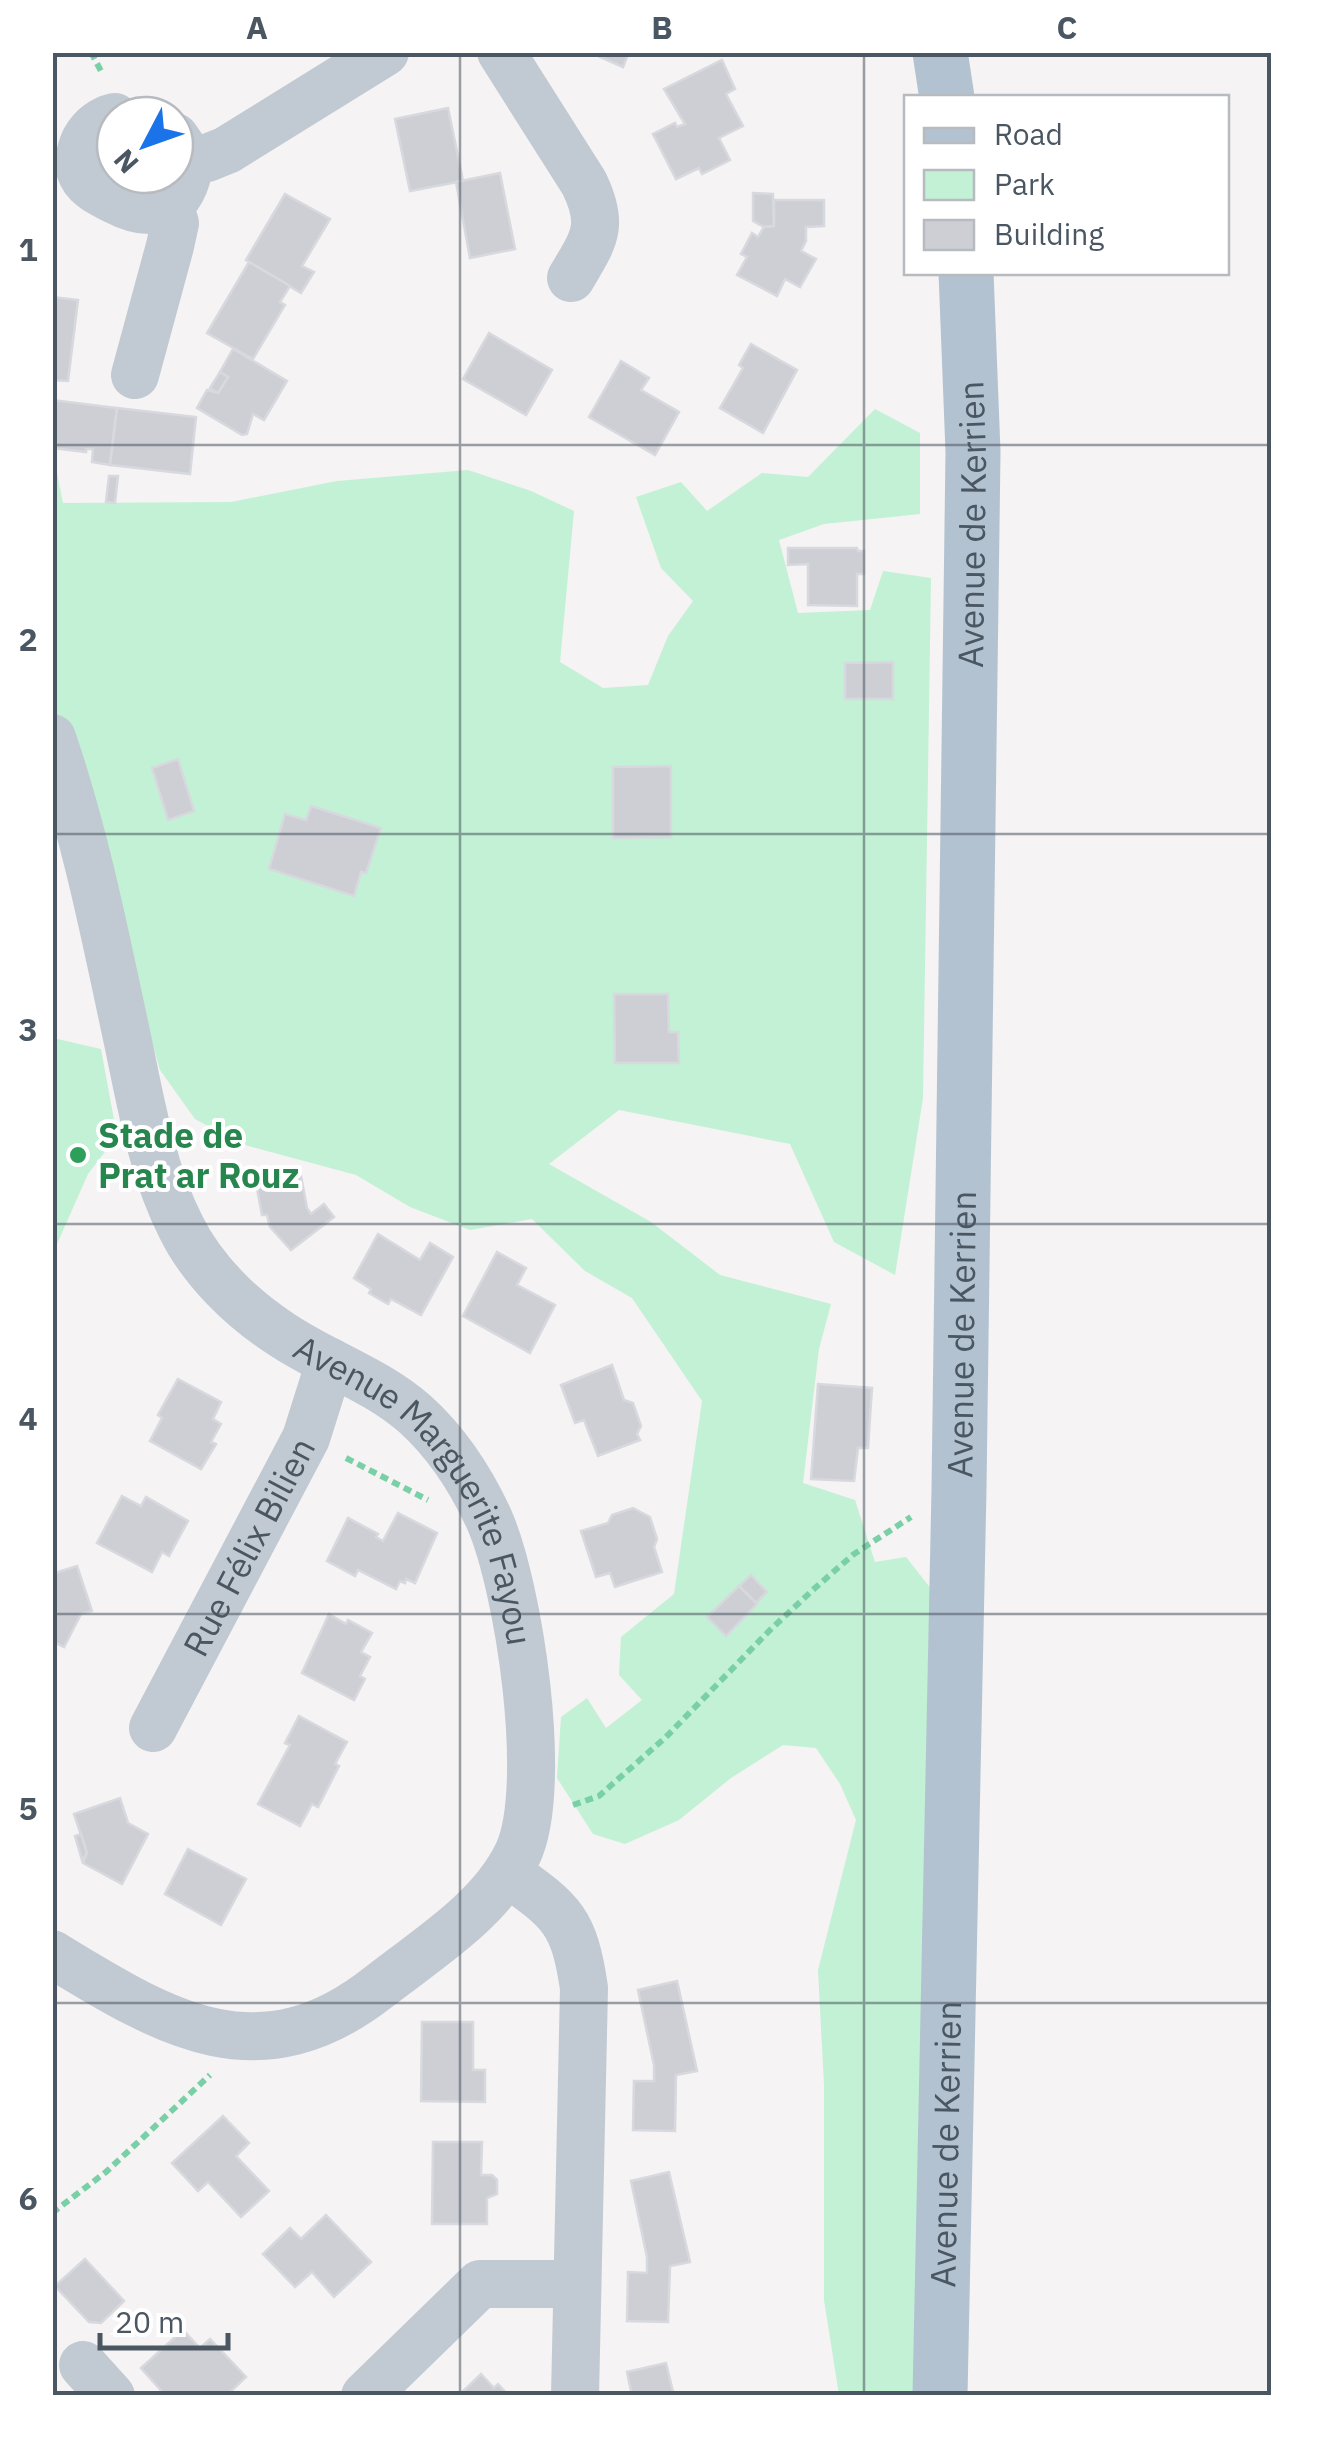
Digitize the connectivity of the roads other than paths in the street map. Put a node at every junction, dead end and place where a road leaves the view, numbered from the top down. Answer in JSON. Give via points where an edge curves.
{"nodes":[{"id":1,"x":385,"y":52,"type":"edge"},
{"id":2,"x":501,"y":52,"type":"edge"},
{"id":3,"x":940,"y":52,"type":"edge"},
{"id":4,"x":947,"y":95,"type":"edge"},
{"id":5,"x":95,"y":128,"type":"edge"},
{"id":6,"x":195,"y":153,"type":"edge"},
{"id":7,"x":66,"y":157,"type":"edge"},
{"id":8,"x":177,"y":195,"type":"edge"},
{"id":9,"x":169,"y":205,"type":"junction"},
{"id":10,"x":966,"y":275,"type":"edge"},
{"id":11,"x":571,"y":278,"type":"dead end"},
{"id":12,"x":134,"y":376,"type":"dead end"},
{"id":13,"x":52,"y":738,"type":"edge"},
{"id":14,"x":330,"y":1362,"type":"junction"},
{"id":15,"x":152,"y":1728,"type":"dead end"},
{"id":16,"x":508,"y":1872,"type":"junction"},
{"id":17,"x":52,"y":1954,"type":"edge"},
{"id":18,"x":577,"y":2284,"type":"junction"},
{"id":19,"x":364,"y":2396,"type":"edge"},
{"id":20,"x":575,"y":2396,"type":"edge"},
{"id":21,"x":940,"y":2396,"type":"edge"}],
"edges":[{"from":1,"to":6,"type":"street","via":[[228,150],[208,158]]},
{"from":2,"to":11,"type":"street","via":[[595,204],[596,232]]},
{"from":3,"to":4,"type":"main road"},
{"from":5,"to":7,"type":"street"},
{"from":7,"to":9,"type":"street","via":[[96,190],[134,210]]},
{"from":8,"to":9,"type":"street"},
{"from":9,"to":12,"type":"street","via":[[173,235]]},
{"from":10,"to":21,"type":"main road","name":"Avenue de Kerrien","via":[[972,452]]},
{"from":13,"to":14,"type":"street","name":"Avenue Marguerite Fayou","via":[[82,834],[150,1140],[181,1228],[202,1261],[252,1312]]},
{"from":14,"to":15,"type":"street","name":"Rue Félix Bilien","via":[[306,1438]]},
{"from":14,"to":16,"type":"street","name":"Avenue Marguerite Fayou","via":[[415,1414],[460,1467],[490,1522],[512,1602],[530,1737],[528,1818]]},
{"from":16,"to":17,"type":"street","via":[[462,1920],[360,2002],[336,2017],[268,2036],[157,2016]]},
{"from":16,"to":18,"type":"street","via":[[562,1916],[580,1958]]},
{"from":18,"to":19,"type":"street","via":[[480,2284]]},
{"from":18,"to":20,"type":"street"}]}
